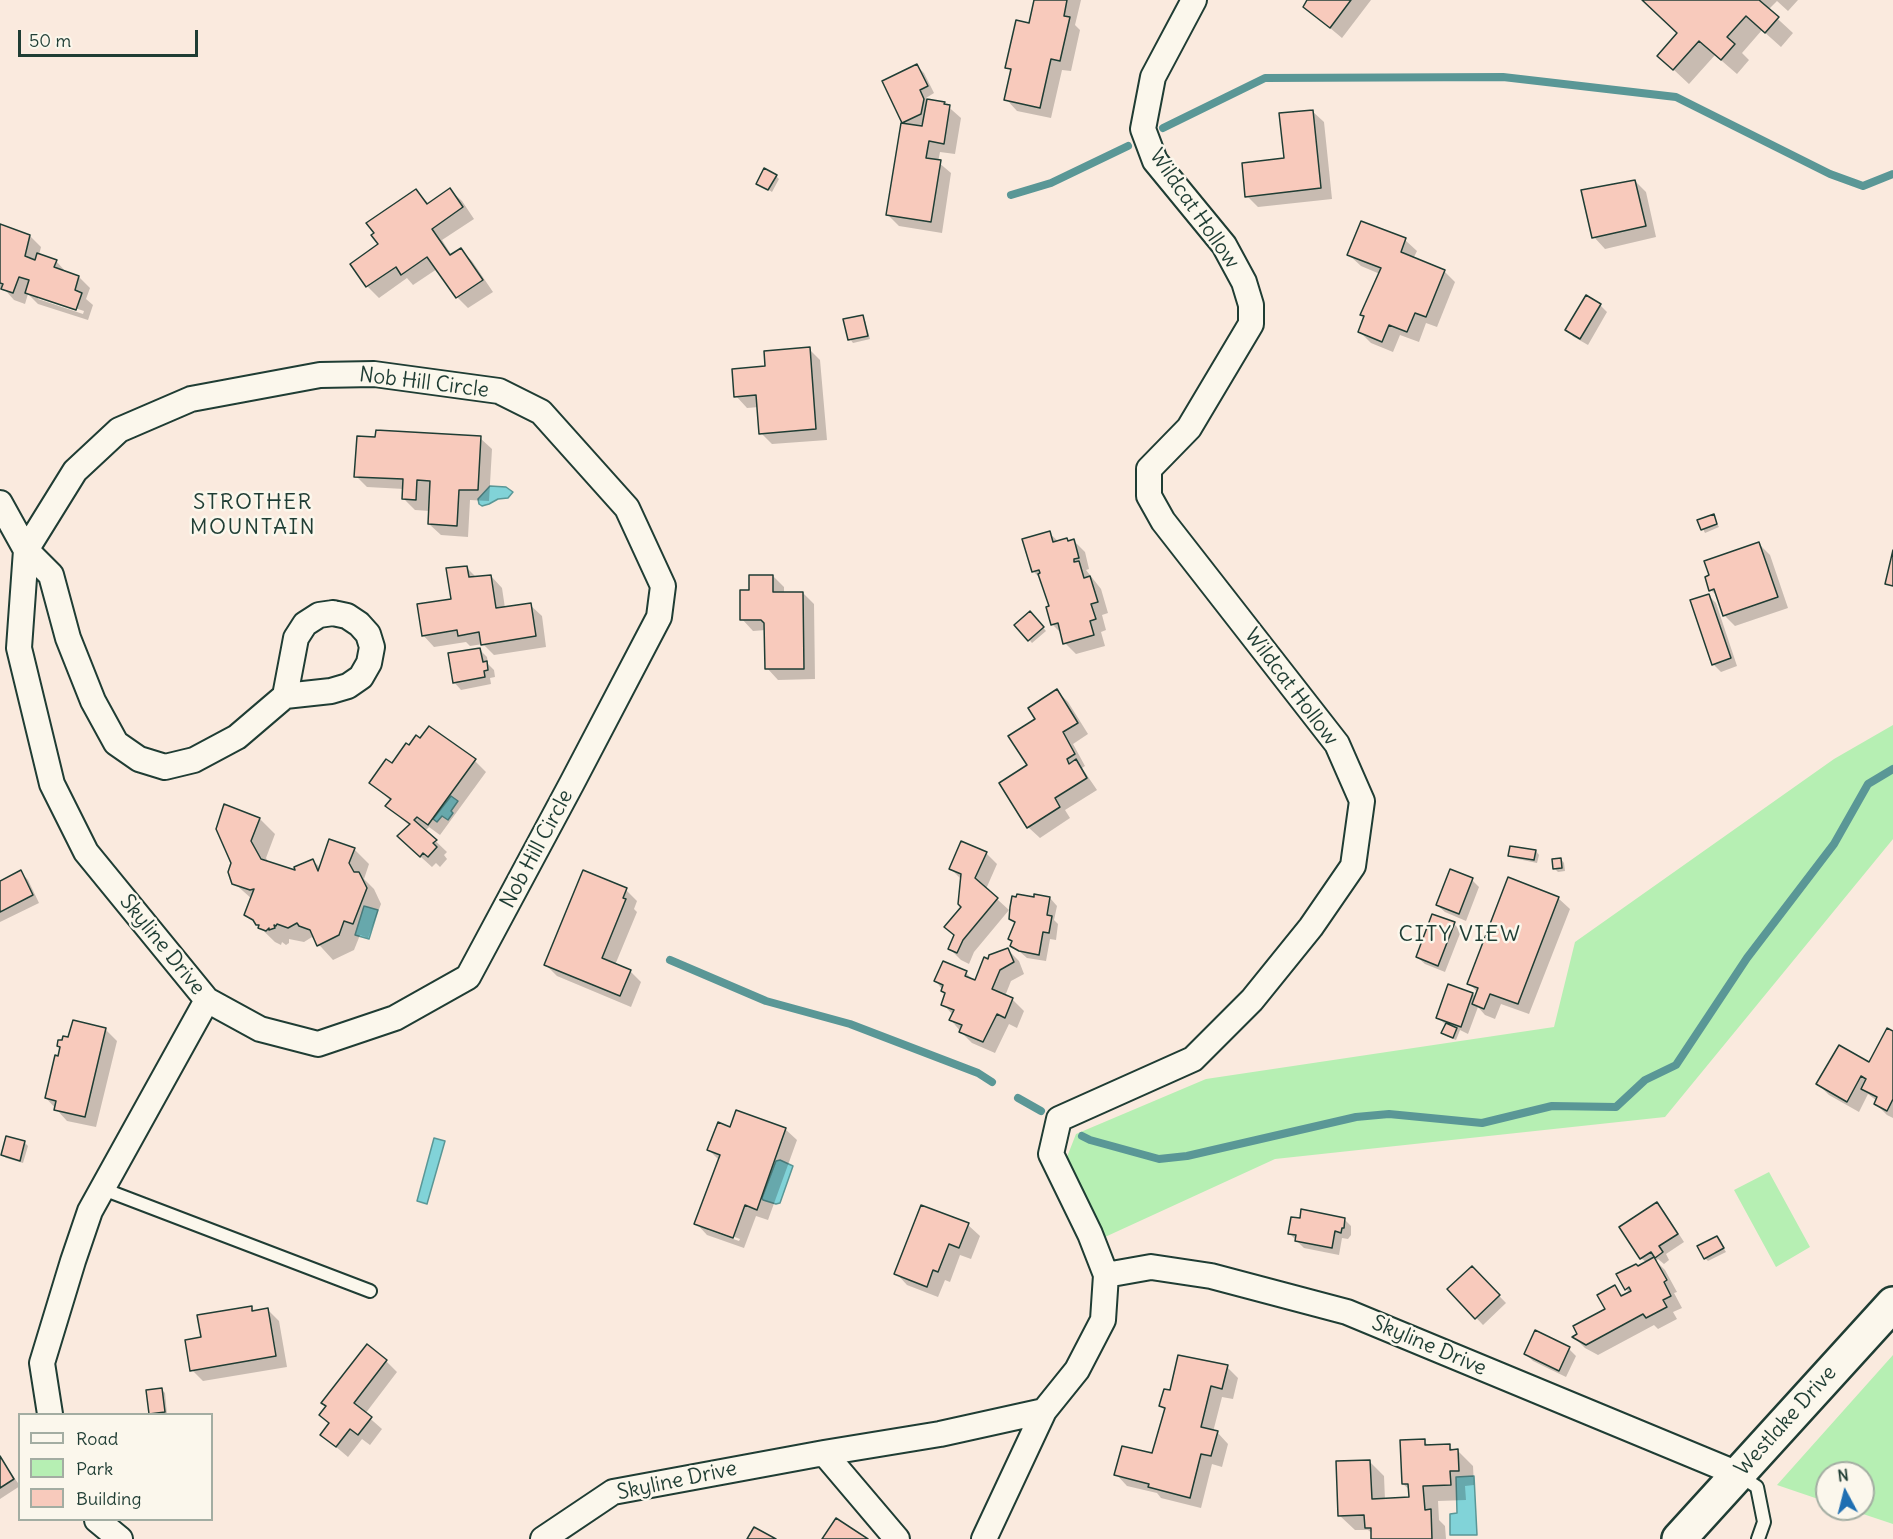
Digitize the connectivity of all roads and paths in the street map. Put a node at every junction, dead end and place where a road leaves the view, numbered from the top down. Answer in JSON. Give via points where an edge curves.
{"nodes":[{"id":1,"x":1194,"y":0,"type":"edge"},
{"id":2,"x":0,"y":503,"type":"edge"},
{"id":3,"x":26,"y":550,"type":"junction"},
{"id":4,"x":285,"y":696,"type":"dead end"},
{"id":5,"x":207,"y":999,"type":"junction"},
{"id":6,"x":103,"y":1189,"type":"junction"},
{"id":7,"x":1106,"y":1275,"type":"junction"},
{"id":8,"x":370,"y":1291,"type":"dead end"},
{"id":9,"x":1893,"y":1304,"type":"edge"},
{"id":10,"x":1044,"y":1411,"type":"junction"},
{"id":11,"x":50,"y":1413,"type":"edge"},
{"id":12,"x":824,"y":1453,"type":"junction"},
{"id":13,"x":1738,"y":1474,"type":"junction"},
{"id":14,"x":98,"y":1521,"type":"edge"},
{"id":15,"x":120,"y":1539,"type":"edge"},
{"id":16,"x":543,"y":1539,"type":"edge"},
{"id":17,"x":897,"y":1539,"type":"edge"},
{"id":18,"x":984,"y":1539,"type":"edge"},
{"id":19,"x":1679,"y":1539,"type":"edge"},
{"id":20,"x":1758,"y":1539,"type":"edge"}],
"edges":[{"from":1,"to":7,"type":"street","name":"Wildcat Hollow","via":[[1153,77],[1143,129],[1155,161],[1224,244],[1244,282],[1251,305],[1251,324],[1189,428],[1149,469],[1149,495],[1163,521],[1337,744],[1362,801],[1353,867],[1252,1000],[1193,1059],[1059,1119],[1051,1154]]},
{"from":2,"to":3,"type":"street"},
{"from":3,"to":4,"type":"street","via":[[51,575],[68,638],[93,701],[116,743],[139,759],[165,767],[194,760],[237,737]]},
{"from":3,"to":5,"type":"street","name":"Skyline Drive","via":[[19,648],[52,784],[86,852]]},
{"from":3,"to":5,"type":"street","name":"Nob Hill Circle","via":[[75,471],[119,430],[191,399],[320,375],[374,374],[498,391],[541,412],[627,508],[663,586],[659,617],[468,977],[395,1018],[318,1044],[260,1029]]},
{"from":5,"to":6,"type":"street","name":"Skyline Drive"},
{"from":6,"to":8,"type":"lane"},
{"from":6,"to":11,"type":"street","name":"Skyline Drive","via":[[90,1211],[42,1363]]},
{"from":7,"to":10,"type":"street","name":"Wildcat Hollow","via":[[1103,1320],[1077,1370]]},
{"from":7,"to":13,"type":"street","name":"Skyline Drive","via":[[1151,1267],[1211,1276],[1347,1312]]},
{"from":9,"to":13,"type":"street","name":"Westlake Drive"},
{"from":10,"to":12,"type":"street","name":"Skyline Drive","via":[[940,1434]]},
{"from":10,"to":18,"type":"street","name":"Wildcat Hollow"},
{"from":12,"to":16,"type":"street","name":"Skyline Drive","via":[[613,1492]]},
{"from":12,"to":17,"type":"street"},
{"from":13,"to":19,"type":"street","name":"Westlake Drive"},
{"from":13,"to":20,"type":"lane","via":[[1757,1487],[1764,1522]]},
{"from":14,"to":15,"type":"street"}]}
